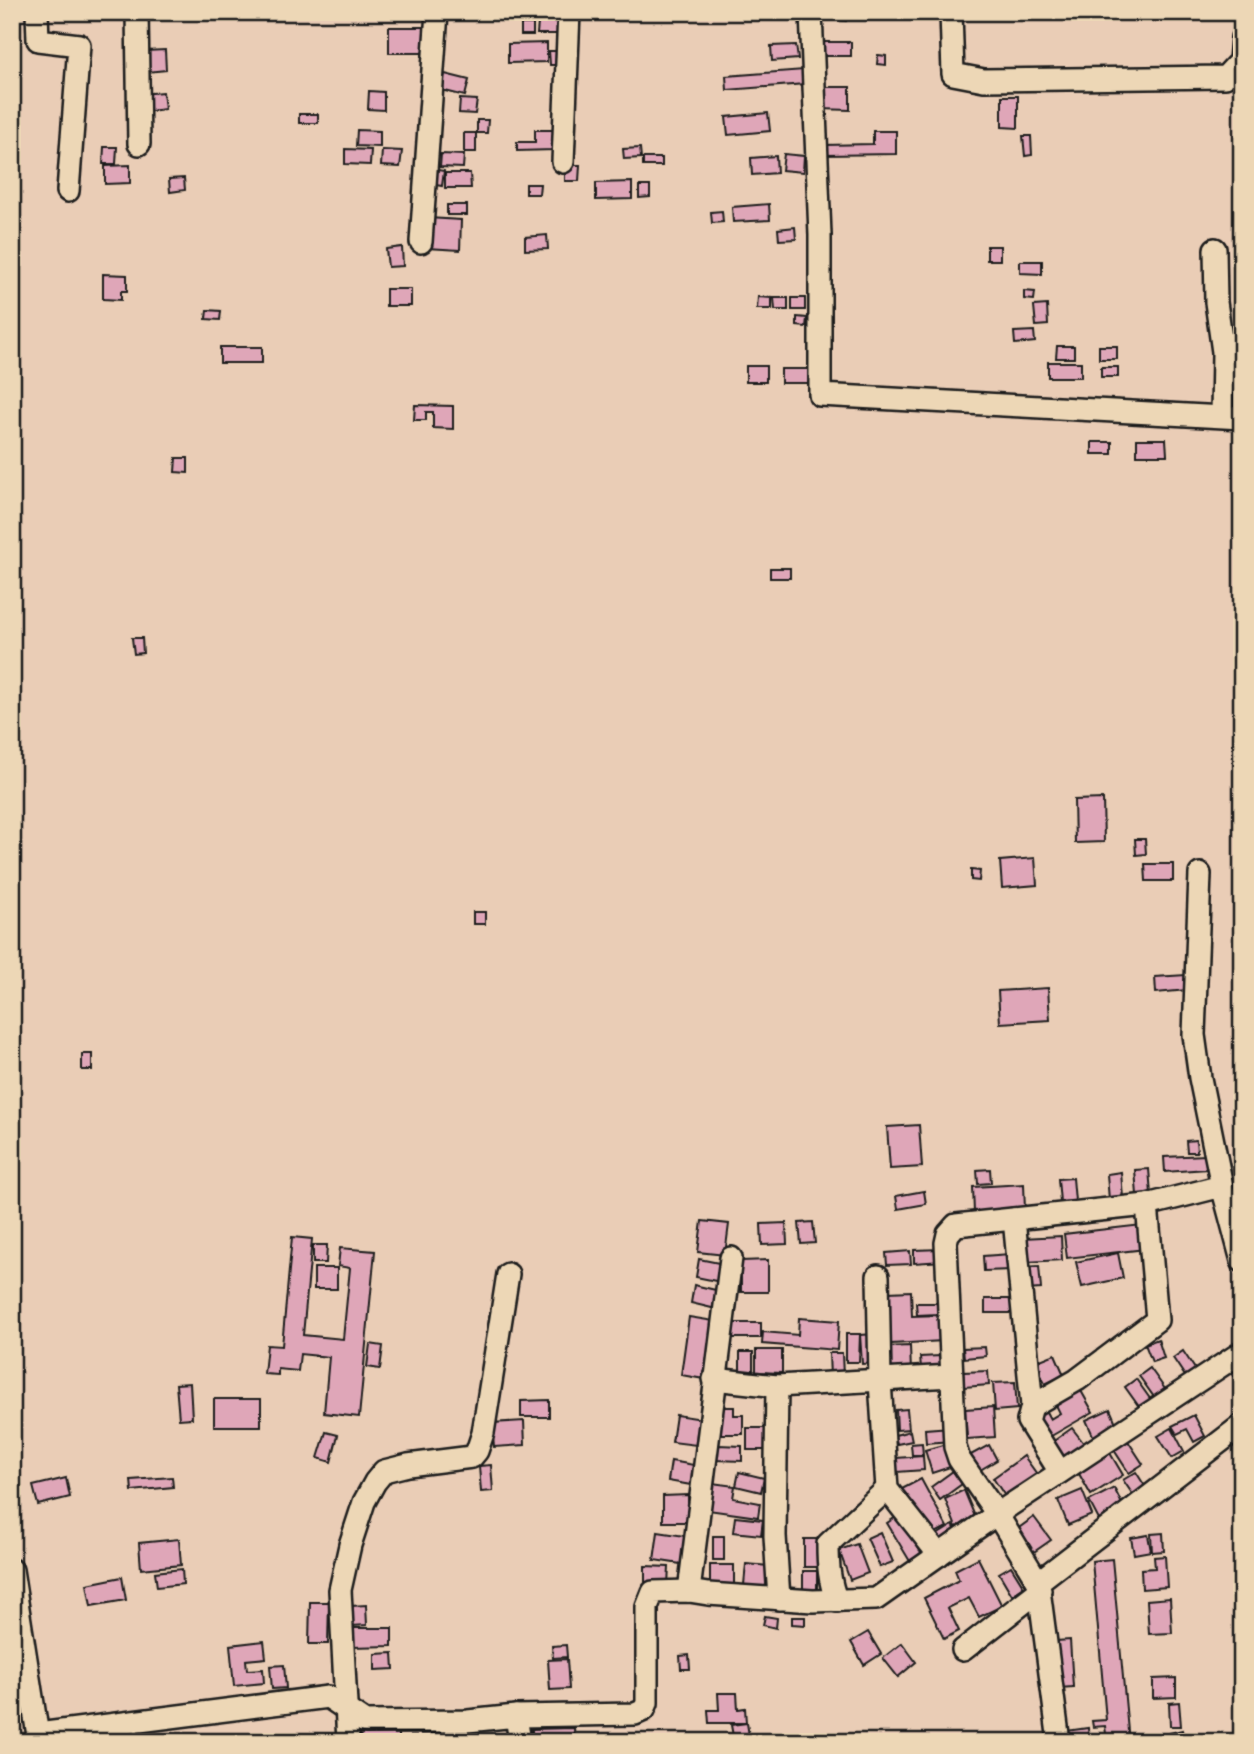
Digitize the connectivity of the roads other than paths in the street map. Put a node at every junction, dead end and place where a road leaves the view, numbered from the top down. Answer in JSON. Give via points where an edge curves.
{"nodes":[{"id":1,"x":37,"y":12,"type":"edge"},
{"id":2,"x":137,"y":12,"type":"edge"},
{"id":3,"x":437,"y":12,"type":"edge"},
{"id":4,"x":569,"y":12,"type":"edge"},
{"id":5,"x":811,"y":12,"type":"edge"},
{"id":6,"x":951,"y":12,"type":"edge"},
{"id":7,"x":1242,"y":38,"type":"edge"},
{"id":8,"x":139,"y":144,"type":"dead end"},
{"id":9,"x":563,"y":162,"type":"dead end"},
{"id":10,"x":68,"y":191,"type":"dead end"},
{"id":11,"x":421,"y":242,"type":"dead end"},
{"id":12,"x":1214,"y":249,"type":"dead end"},
{"id":13,"x":1232,"y":417,"type":"edge"},
{"id":14,"x":1200,"y":874,"type":"dead end"},
{"id":15,"x":1223,"y":1186,"type":"junction"},
{"id":16,"x":1147,"y":1205,"type":"junction"},
{"id":17,"x":1014,"y":1219,"type":"junction"},
{"id":18,"x":731,"y":1258,"type":"dead end"},
{"id":19,"x":1242,"y":1261,"type":"edge"},
{"id":20,"x":508,"y":1274,"type":"dead end"},
{"id":21,"x":878,"y":1276,"type":"dead end"},
{"id":22,"x":1242,"y":1352,"type":"edge"},
{"id":23,"x":951,"y":1376,"type":"junction"},
{"id":24,"x":714,"y":1379,"type":"junction"},
{"id":25,"x":880,"y":1381,"type":"junction"},
{"id":26,"x":777,"y":1387,"type":"junction"},
{"id":27,"x":1032,"y":1406,"type":"junction"},
{"id":28,"x":1242,"y":1424,"type":"edge"},
{"id":29,"x":1060,"y":1472,"type":"junction"},
{"id":30,"x":887,"y":1489,"type":"junction"},
{"id":31,"x":997,"y":1514,"type":"junction"},
{"id":32,"x":939,"y":1555,"type":"junction"},
{"id":33,"x":12,"y":1570,"type":"edge"},
{"id":34,"x":1039,"y":1586,"type":"junction"},
{"id":35,"x":688,"y":1591,"type":"junction"},
{"id":36,"x":779,"y":1599,"type":"junction"},
{"id":37,"x":837,"y":1601,"type":"junction"},
{"id":38,"x":17,"y":1629,"type":"edge"},
{"id":39,"x":962,"y":1650,"type":"dead end"},
{"id":40,"x":345,"y":1709,"type":"junction"},
{"id":41,"x":516,"y":1716,"type":"junction"},
{"id":42,"x":38,"y":1738,"type":"edge"},
{"id":43,"x":348,"y":1742,"type":"edge"},
{"id":44,"x":520,"y":1742,"type":"edge"},
{"id":45,"x":1059,"y":1742,"type":"edge"}],
"edges":[{"from":1,"to":10,"type":"street","via":[[38,40],[79,45]]},
{"from":2,"to":8,"type":"street"},
{"from":3,"to":11,"type":"street"},
{"from":4,"to":9,"type":"street"},
{"from":5,"to":13,"type":"street","via":[[820,235],[820,395]]},
{"from":6,"to":7,"type":"street","via":[[953,74],[984,80],[1225,77],[1240,61]]},
{"from":12,"to":13,"type":"street","via":[[1216,302]]},
{"from":14,"to":15,"type":"street","via":[[1194,1035]]},
{"from":15,"to":16,"type":"street"},
{"from":15,"to":19,"type":"street"},
{"from":16,"to":17,"type":"street"},
{"from":16,"to":27,"type":"street","via":[[1157,1320],[1077,1380]]},
{"from":17,"to":23,"type":"street","via":[[956,1225],[947,1234]]},
{"from":17,"to":27,"type":"street"},
{"from":18,"to":24,"type":"street"},
{"from":20,"to":40,"type":"street","via":[[477,1451],[472,1457],[384,1471],[363,1502],[340,1590]]},
{"from":21,"to":25,"type":"street"},
{"from":22,"to":29,"type":"street"},
{"from":23,"to":25,"type":"street"},
{"from":23,"to":31,"type":"street","via":[[959,1459]]},
{"from":24,"to":26,"type":"street"},
{"from":24,"to":35,"type":"street"},
{"from":25,"to":26,"type":"street"},
{"from":25,"to":30,"type":"street"},
{"from":26,"to":36,"type":"street"},
{"from":27,"to":29,"type":"street","via":[[1028,1421]]},
{"from":28,"to":34,"type":"street"},
{"from":29,"to":31,"type":"street"},
{"from":30,"to":32,"type":"street"},
{"from":30,"to":37,"type":"street","via":[[828,1544]]},
{"from":31,"to":32,"type":"street"},
{"from":31,"to":34,"type":"street"},
{"from":32,"to":37,"type":"street","via":[[876,1599]]},
{"from":33,"to":38,"type":"street"},
{"from":34,"to":39,"type":"street"},
{"from":34,"to":45,"type":"street"},
{"from":35,"to":36,"type":"street"},
{"from":35,"to":41,"type":"street","via":[[653,1592],[649,1597],[644,1710],[635,1714]]},
{"from":36,"to":37,"type":"street"},
{"from":38,"to":42,"type":"street"},
{"from":40,"to":41,"type":"street","via":[[365,1721]]},
{"from":40,"to":42,"type":"street","via":[[328,1697]]},
{"from":40,"to":43,"type":"street"},
{"from":41,"to":44,"type":"street"}]}
